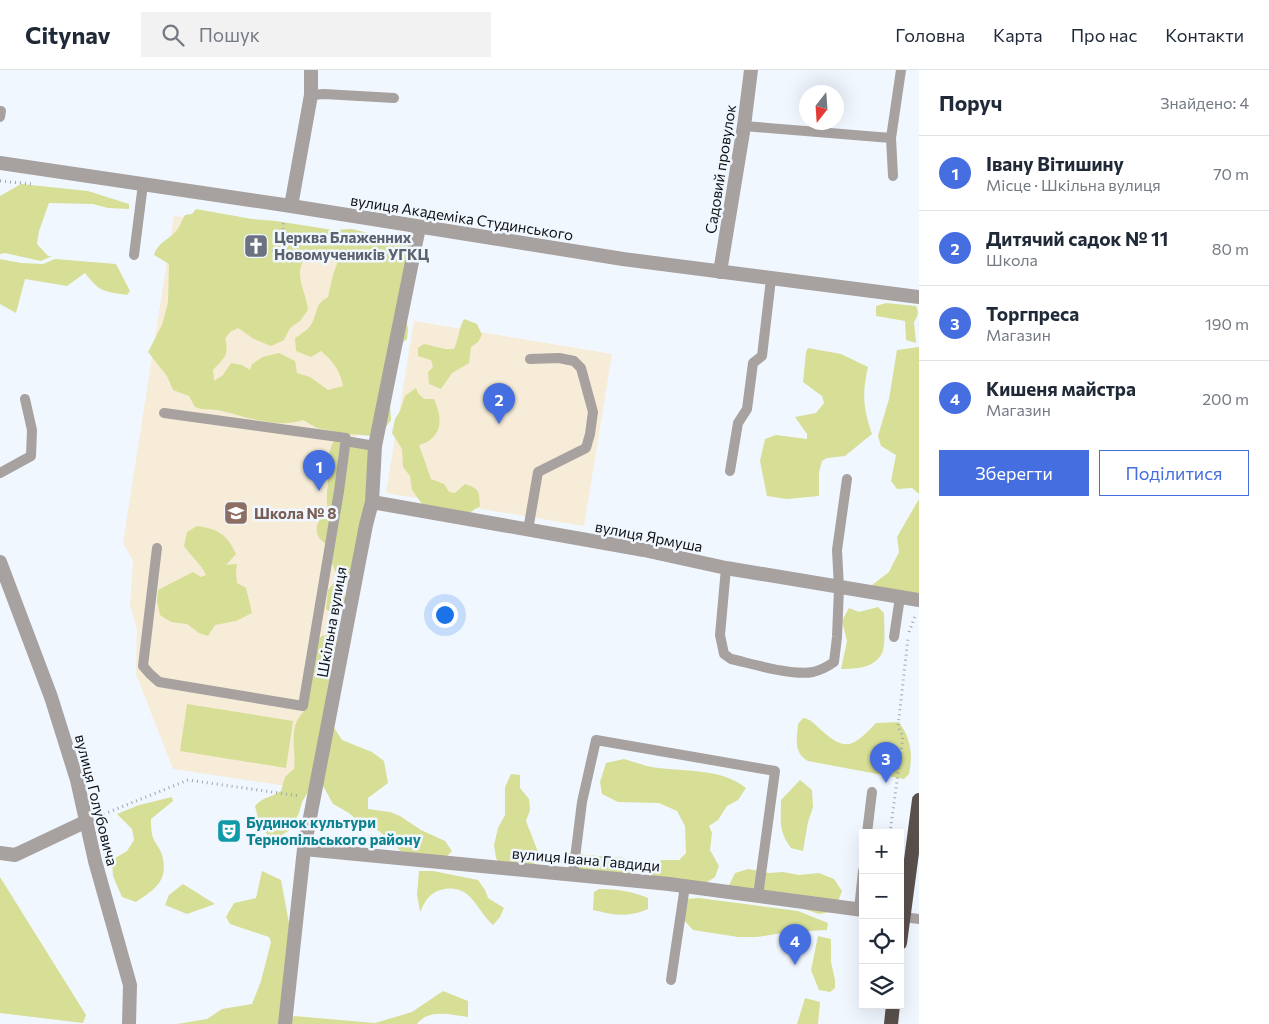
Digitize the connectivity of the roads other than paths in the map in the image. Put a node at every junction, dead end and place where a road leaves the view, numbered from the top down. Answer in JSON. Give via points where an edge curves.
{"nodes":[{"id":1,"x":311,"y":70,"type":"edge"},
{"id":2,"x":752,"y":70,"type":"edge"},
{"id":3,"x":901,"y":70,"type":"edge"},
{"id":4,"x":311,"y":95,"type":"junction"},
{"id":5,"x":394,"y":98,"type":"dead end"},
{"id":6,"x":744,"y":126,"type":"junction"},
{"id":7,"x":891,"y":138,"type":"junction"},
{"id":8,"x":0,"y":163,"type":"edge"},
{"id":9,"x":893,"y":176,"type":"dead end"},
{"id":10,"x":143,"y":184,"type":"junction"},
{"id":11,"x":291,"y":206,"type":"junction"},
{"id":12,"x":419,"y":227,"type":"junction"},
{"id":13,"x":134,"y":255,"type":"dead end"},
{"id":14,"x":720,"y":272,"type":"junction"},
{"id":15,"x":771,"y":279,"type":"junction"},
{"id":16,"x":919,"y":297,"type":"edge"},
{"id":17,"x":530,"y":359,"type":"dead end"},
{"id":18,"x":25,"y":400,"type":"dead end"},
{"id":19,"x":164,"y":413,"type":"dead end"},
{"id":20,"x":345,"y":441,"type":"junction"},
{"id":21,"x":375,"y":446,"type":"junction"},
{"id":22,"x":730,"y":471,"type":"dead end"},
{"id":23,"x":0,"y":473,"type":"edge"},
{"id":24,"x":847,"y":479,"type":"dead end"},
{"id":25,"x":372,"y":502,"type":"junction"},
{"id":26,"x":528,"y":530,"type":"junction"},
{"id":27,"x":157,"y":548,"type":"dead end"},
{"id":28,"x":0,"y":562,"type":"edge"},
{"id":29,"x":726,"y":568,"type":"junction"},
{"id":30,"x":839,"y":588,"type":"junction"},
{"id":31,"x":900,"y":597,"type":"junction"},
{"id":32,"x":919,"y":600,"type":"edge"},
{"id":33,"x":894,"y":637,"type":"dead end"},
{"id":34,"x":872,"y":792,"type":"dead end"},
{"id":35,"x":919,"y":800,"type":"edge"},
{"id":36,"x":87,"y":821,"type":"junction"},
{"id":37,"x":868,"y":829,"type":"edge"},
{"id":38,"x":304,"y":849,"type":"junction"},
{"id":39,"x":0,"y":853,"type":"edge"},
{"id":40,"x":573,"y":874,"type":"junction"},
{"id":41,"x":686,"y":886,"type":"junction"},
{"id":42,"x":758,"y":896,"type":"junction"},
{"id":43,"x":904,"y":902,"type":"edge"},
{"id":44,"x":859,"y":910,"type":"edge"},
{"id":45,"x":904,"y":916,"type":"edge"},
{"id":46,"x":919,"y":919,"type":"edge"},
{"id":47,"x":671,"y":980,"type":"dead end"},
{"id":48,"x":892,"y":1009,"type":"edge"},
{"id":49,"x":129,"y":1024,"type":"edge"},
{"id":50,"x":285,"y":1024,"type":"edge"},
{"id":51,"x":890,"y":1024,"type":"edge"}],
"edges":[{"from":1,"to":4,"type":"street"},
{"from":2,"to":6,"type":"street","name":"Садовий провулок"},
{"from":3,"to":7,"type":"lane"},
{"from":4,"to":5,"type":"lane"},
{"from":4,"to":11,"type":"street"},
{"from":6,"to":7,"type":"lane"},
{"from":6,"to":14,"type":"street","name":"Садовий провулок"},
{"from":7,"to":9,"type":"lane"},
{"from":8,"to":10,"type":"street","name":"вулиця Академіка Студинського"},
{"from":10,"to":11,"type":"street","name":"вулиця Академіка Студинського"},
{"from":10,"to":13,"type":"lane"},
{"from":11,"to":12,"type":"street","name":"вулиця Академіка Студинського"},
{"from":12,"to":14,"type":"street","name":"вулиця Академіка Студинського"},
{"from":12,"to":21,"type":"street","name":"Шкільна вулиця"},
{"from":14,"to":15,"type":"street","name":"вулиця Академіка Студинського"},
{"from":15,"to":16,"type":"street","name":"вулиця Академіка Студинського"},
{"from":15,"to":22,"type":"lane","via":[[762,356],[753,363],[747,409],[738,423]]},
{"from":17,"to":26,"type":"lane","via":[[574,361],[581,368],[593,412],[586,448],[538,472]]},
{"from":18,"to":23,"type":"lane","via":[[32,430],[31,456]]},
{"from":19,"to":20,"type":"lane","via":[[346,438]]},
{"from":20,"to":21,"type":"lane"},
{"from":20,"to":27,"type":"lane","via":[[303,706],[159,682],[150,674],[143,666]]},
{"from":21,"to":25,"type":"street","name":"Шкільна вулиця"},
{"from":24,"to":30,"type":"lane","via":[[837,550]]},
{"from":25,"to":26,"type":"street","name":"вулиця Ярмуша"},
{"from":25,"to":38,"type":"street","name":"Шкільна вулиця"},
{"from":26,"to":29,"type":"street","name":"вулиця Ярмуша"},
{"from":28,"to":36,"type":"street","name":"вулиця Голубовича","via":[[51,697],[78,780]]},
{"from":29,"to":30,"type":"street","name":"вулиця Ярмуша"},
{"from":29,"to":30,"type":"lane","via":[[720,635],[724,654],[731,659],[798,673],[823,669],[834,662]]},
{"from":30,"to":31,"type":"street","name":"вулиця Ярмуша"},
{"from":31,"to":32,"type":"street","name":"вулиця Ярмуша"},
{"from":31,"to":33,"type":"lane"},
{"from":34,"to":37,"type":"lane"},
{"from":35,"to":43,"type":"highway"},
{"from":36,"to":39,"type":"street","via":[[15,856]]},
{"from":36,"to":49,"type":"street","name":"вулиця Голубовича","via":[[94,861],[130,985]]},
{"from":38,"to":40,"type":"street","name":"вулиця Івана Гавдиди"},
{"from":38,"to":50,"type":"street","name":"Шкільна вулиця"},
{"from":40,"to":41,"type":"street","name":"вулиця Івана Гавдиди"},
{"from":40,"to":42,"type":"lane","via":[[582,802],[596,740],[775,771]]},
{"from":41,"to":42,"type":"street","name":"вулиця Івана Гавдиди"},
{"from":41,"to":47,"type":"lane"},
{"from":42,"to":44,"type":"street","name":"вулиця Івана Гавдиди"},
{"from":45,"to":46,"type":"lane"},
{"from":48,"to":51,"type":"highway"}]}
